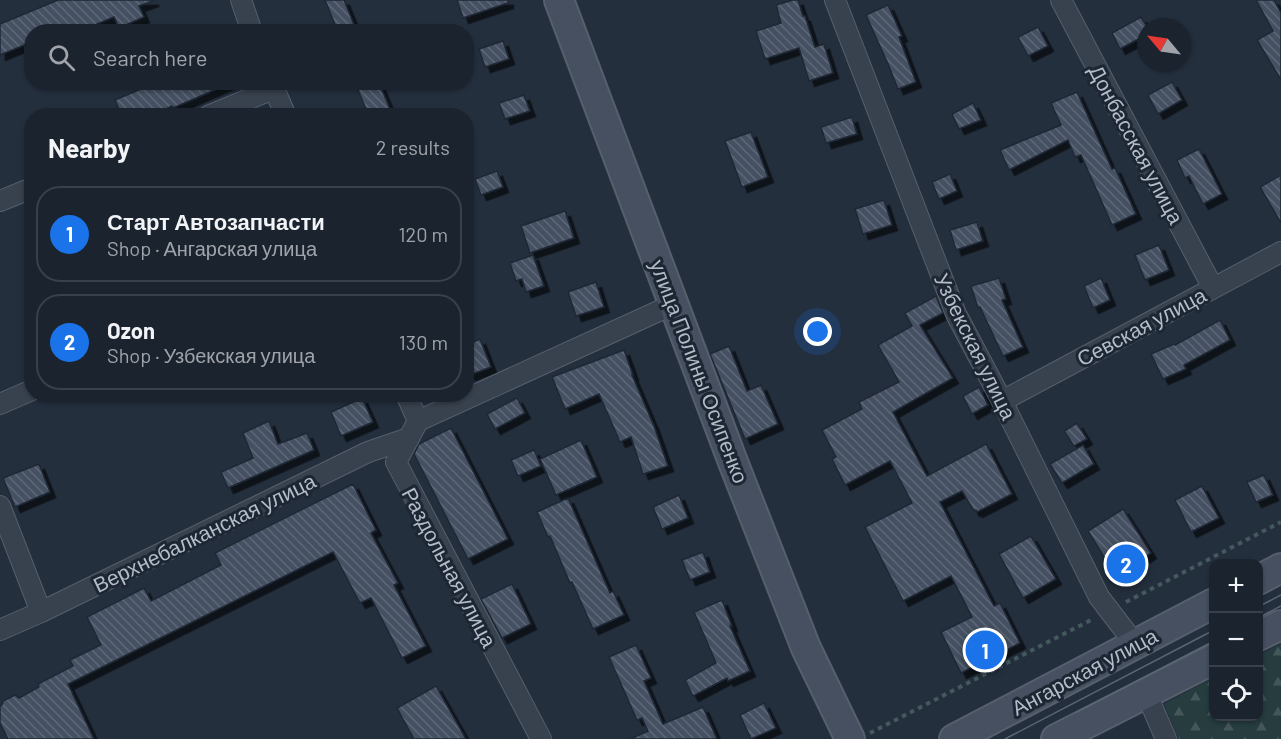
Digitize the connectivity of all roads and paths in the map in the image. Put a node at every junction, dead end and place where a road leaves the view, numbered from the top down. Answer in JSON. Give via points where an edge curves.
{"nodes":[{"id":1,"x":241,"y":0,"type":"edge"},
{"id":2,"x":559,"y":0,"type":"edge"},
{"id":3,"x":836,"y":0,"type":"edge"},
{"id":4,"x":1061,"y":0,"type":"edge"},
{"id":5,"x":249,"y":24,"type":"edge"},
{"id":6,"x":263,"y":90,"type":"edge"},
{"id":7,"x":274,"y":90,"type":"edge"},
{"id":8,"x":225,"y":108,"type":"edge"},
{"id":9,"x":282,"y":108,"type":"edge"},
{"id":10,"x":24,"y":191,"type":"edge"},
{"id":11,"x":0,"y":201,"type":"edge"},
{"id":12,"x":1281,"y":252,"type":"edge"},
{"id":13,"x":1213,"y":288,"type":"junction"},
{"id":14,"x":674,"y":304,"type":"junction"},
{"id":15,"x":24,"y":394,"type":"edge"},
{"id":16,"x":474,"y":400,"type":"edge"},
{"id":17,"x":1002,"y":400,"type":"junction"},
{"id":18,"x":408,"y":402,"type":"edge"},
{"id":19,"x":470,"y":402,"type":"edge"},
{"id":20,"x":0,"y":404,"type":"edge"},
{"id":21,"x":414,"y":429,"type":"junction"},
{"id":22,"x":0,"y":506,"type":"edge"},
{"id":23,"x":1281,"y":522,"type":"edge"},
{"id":24,"x":1281,"y":568,"type":"edge"},
{"id":25,"x":1263,"y":577,"type":"edge"},
{"id":26,"x":1209,"y":606,"type":"edge"},
{"id":27,"x":1110,"y":611,"type":"junction"},
{"id":28,"x":41,"y":612,"type":"junction"},
{"id":29,"x":1281,"y":625,"type":"edge"},
{"id":30,"x":0,"y":630,"type":"edge"},
{"id":31,"x":1263,"y":634,"type":"edge"},
{"id":32,"x":1135,"y":644,"type":"junction"},
{"id":33,"x":1209,"y":662,"type":"edge"},
{"id":34,"x":1146,"y":693,"type":"junction"},
{"id":35,"x":859,"y":736,"type":"edge"},
{"id":36,"x":541,"y":739,"type":"edge"},
{"id":37,"x":954,"y":739,"type":"edge"},
{"id":38,"x":1056,"y":739,"type":"edge"},
{"id":39,"x":1166,"y":739,"type":"edge"}],
"edges":[{"from":1,"to":5,"type":"street"},
{"from":2,"to":14,"type":"main road","name":"улица Полины Осипенко"},
{"from":3,"to":17,"type":"street","name":"Узбекская улица","via":[[956,314]]},
{"from":4,"to":13,"type":"street","name":"Донбасская улица"},
{"from":6,"to":8,"type":"street"},
{"from":7,"to":9,"type":"street"},
{"from":10,"to":11,"type":"street"},
{"from":12,"to":13,"type":"street","name":"Севская улица"},
{"from":13,"to":17,"type":"street","name":"Севская улица"},
{"from":14,"to":16,"type":"street","name":"Верхнебалканская улица"},
{"from":14,"to":35,"type":"main road","name":"улица Полины Осипенко","via":[[806,648]]},
{"from":15,"to":20,"type":"street"},
{"from":17,"to":27,"type":"street","name":"Узбекская улица","via":[[1099,597]]},
{"from":18,"to":21,"type":"street"},
{"from":19,"to":21,"type":"street","name":"Верхнебалканская улица"},
{"from":21,"to":28,"type":"street","name":"Верхнебалканская улица"},
{"from":21,"to":36,"type":"street","name":"Раздольная улица","via":[[396,462]]},
{"from":22,"to":28,"type":"street"},
{"from":23,"to":27,"type":"path","name":"Ангарская улица"},
{"from":24,"to":25,"type":"main road"},
{"from":26,"to":32,"type":"main road","name":"Ангарская улица"},
{"from":27,"to":32,"type":"street","name":"Узбекская улица"},
{"from":27,"to":35,"type":"path","name":"Ангарская улица"},
{"from":28,"to":30,"type":"street","name":"Верхнебалканская улица"},
{"from":29,"to":31,"type":"main road"},
{"from":32,"to":37,"type":"main road","name":"Ангарская улица"},
{"from":33,"to":34,"type":"main road"},
{"from":34,"to":38,"type":"main road"},
{"from":34,"to":39,"type":"street"}]}
